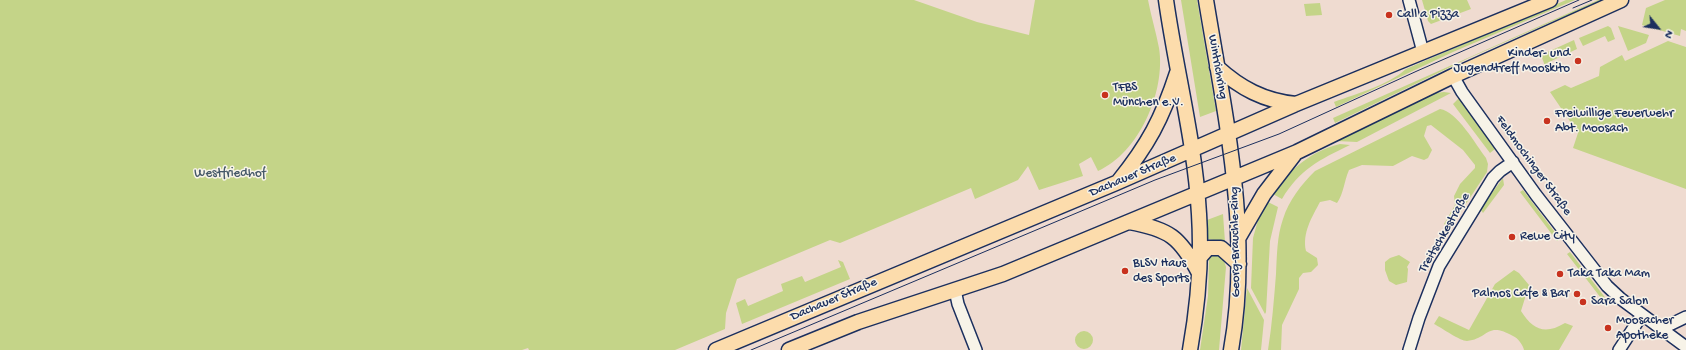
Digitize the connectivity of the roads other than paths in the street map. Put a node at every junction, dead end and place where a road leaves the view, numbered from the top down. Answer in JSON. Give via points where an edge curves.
{"nodes":[{"id":1,"x":1166,"y":0,"type":"edge"},
{"id":2,"x":1206,"y":0,"type":"edge"},
{"id":3,"x":1409,"y":0,"type":"edge"},
{"id":4,"x":1550,"y":0,"type":"edge"},
{"id":5,"x":1620,"y":0,"type":"edge"},
{"id":6,"x":1422,"y":52,"type":"junction"},
{"id":7,"x":1217,"y":67,"type":"junction"},
{"id":8,"x":1178,"y":70,"type":"junction"},
{"id":9,"x":1453,"y":76,"type":"junction"},
{"id":10,"x":1296,"y":104,"type":"junction"},
{"id":11,"x":1228,"y":134,"type":"junction"},
{"id":12,"x":1191,"y":150,"type":"junction"},
{"id":13,"x":1297,"y":152,"type":"junction"},
{"id":14,"x":1513,"y":162,"type":"junction"},
{"id":15,"x":1235,"y":178,"type":"junction"},
{"id":16,"x":1116,"y":183,"type":"junction"},
{"id":17,"x":1197,"y":194,"type":"junction"},
{"id":18,"x":1129,"y":222,"type":"junction"},
{"id":19,"x":1239,"y":238,"type":"junction"},
{"id":20,"x":1200,"y":257,"type":"junction"},
{"id":21,"x":1239,"y":264,"type":"junction"},
{"id":22,"x":1199,"y":274,"type":"junction"},
{"id":23,"x":955,"y":290,"type":"junction"},
{"id":24,"x":1642,"y":315,"type":"junction"},
{"id":25,"x":1686,"y":317,"type":"edge"},
{"id":26,"x":1661,"y":329,"type":"junction"},
{"id":27,"x":1686,"y":347,"type":"edge"},
{"id":28,"x":716,"y":350,"type":"edge"},
{"id":29,"x":789,"y":350,"type":"edge"},
{"id":30,"x":976,"y":350,"type":"edge"},
{"id":31,"x":1190,"y":350,"type":"edge"},
{"id":32,"x":1231,"y":350,"type":"edge"},
{"id":33,"x":1409,"y":350,"type":"edge"},
{"id":34,"x":1619,"y":350,"type":"edge"}],
"edges":[{"from":1,"to":8,"type":"main road"},
{"from":2,"to":7,"type":"main road","name":"Wintrichring"},
{"from":3,"to":6,"type":"street"},
{"from":4,"to":6,"type":"main road","name":"Dachauer Straße"},
{"from":5,"to":9,"type":"main road"},
{"from":6,"to":10,"type":"main road","name":"Dachauer Straße"},
{"from":7,"to":10,"type":"main road","via":[[1252,93],[1278,103]]},
{"from":7,"to":11,"type":"main road","name":"Wintrichring"},
{"from":8,"to":12,"type":"main road"},
{"from":8,"to":16,"type":"main road","via":[[1167,104],[1145,148]]},
{"from":9,"to":13,"type":"main road"},
{"from":9,"to":14,"type":"street","name":"Feldmochinger Straße"},
{"from":10,"to":11,"type":"main road","name":"Dachauer Straße"},
{"from":11,"to":12,"type":"main road","name":"Dachauer Straße"},
{"from":11,"to":15,"type":"main road","name":"Georg-Brauchle-Ring"},
{"from":12,"to":16,"type":"main road","name":"Dachauer Straße"},
{"from":12,"to":17,"type":"main road"},
{"from":13,"to":15,"type":"main road"},
{"from":13,"to":19,"type":"main road","via":[[1264,194]]},
{"from":14,"to":24,"type":"street","name":"Feldmochinger Straße","via":[[1607,286]]},
{"from":14,"to":33,"type":"street","name":"Treitschkestraße","via":[[1493,178],[1439,266]]},
{"from":15,"to":17,"type":"main road"},
{"from":15,"to":19,"type":"main road","name":"Georg-Brauchle-Ring"},
{"from":16,"to":28,"type":"main road","name":"Dachauer Straße"},
{"from":17,"to":18,"type":"main road"},
{"from":17,"to":20,"type":"main road"},
{"from":18,"to":22,"type":"main road","via":[[1147,225],[1171,235],[1182,245]]},
{"from":18,"to":23,"type":"main road","via":[[1003,274]]},
{"from":19,"to":21,"type":"main road","name":"Georg-Brauchle-Ring"},
{"from":20,"to":21,"type":"main road","via":[[1208,248],[1221,248]]},
{"from":20,"to":22,"type":"main road"},
{"from":21,"to":32,"type":"main road","name":"Georg-Brauchle-Ring","via":[[1236,322]]},
{"from":22,"to":31,"type":"main road"},
{"from":23,"to":29,"type":"main road","via":[[858,322]]},
{"from":23,"to":30,"type":"street"},
{"from":24,"to":26,"type":"street","name":"Feldmochinger Straße"},
{"from":24,"to":34,"type":"street"},
{"from":25,"to":26,"type":"street"},
{"from":26,"to":27,"type":"street","name":"Feldmochinger Straße"}]}
